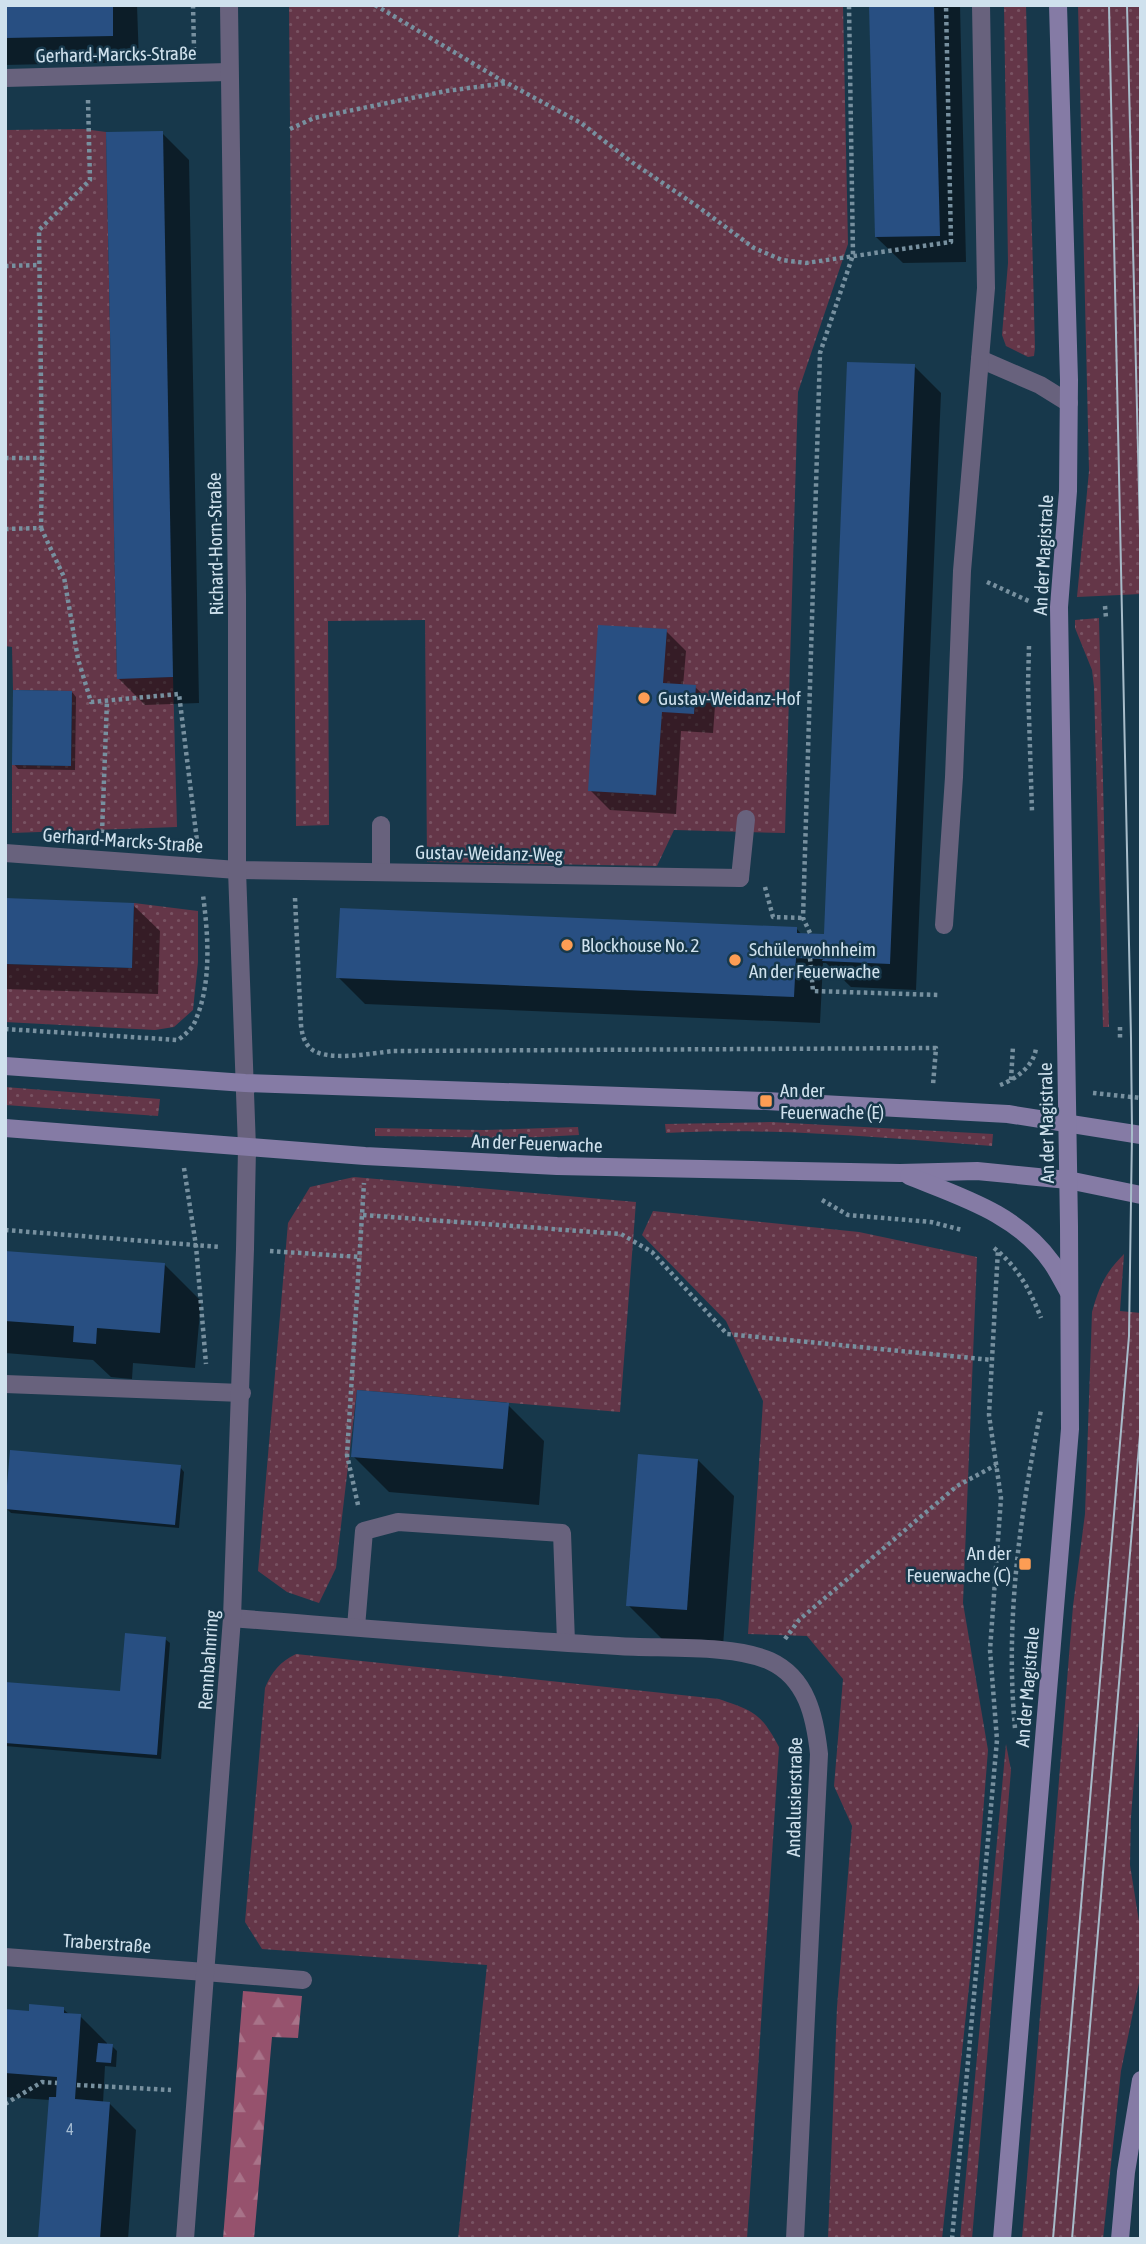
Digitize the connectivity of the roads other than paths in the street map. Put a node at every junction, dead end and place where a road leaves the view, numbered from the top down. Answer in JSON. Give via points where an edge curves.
{"nodes":[{"id":1,"x":229,"y":5,"type":"edge"},
{"id":2,"x":981,"y":5,"type":"edge"},
{"id":3,"x":1058,"y":5,"type":"edge"},
{"id":4,"x":229,"y":72,"type":"junction"},
{"id":5,"x":5,"y":78,"type":"edge"},
{"id":6,"x":980,"y":359,"type":"junction"},
{"id":7,"x":1069,"y":403,"type":"junction"},
{"id":8,"x":746,"y":818,"type":"dead end"},
{"id":9,"x":381,"y":825,"type":"dead end"},
{"id":10,"x":5,"y":853,"type":"edge"},
{"id":11,"x":237,"y":870,"type":"junction"},
{"id":12,"x":381,"y":872,"type":"junction"},
{"id":13,"x":944,"y":925,"type":"dead end"},
{"id":14,"x":5,"y":1066,"type":"edge"},
{"id":15,"x":245,"y":1083,"type":"junction"},
{"id":16,"x":1067,"y":1122,"type":"junction"},
{"id":17,"x":5,"y":1128,"type":"edge"},
{"id":18,"x":1141,"y":1135,"type":"edge"},
{"id":19,"x":247,"y":1148,"type":"junction"},
{"id":20,"x":900,"y":1173,"type":"junction"},
{"id":21,"x":1068,"y":1180,"type":"junction"},
{"id":22,"x":1141,"y":1195,"type":"edge"},
{"id":23,"x":1070,"y":1294,"type":"junction"},
{"id":24,"x":5,"y":1384,"type":"edge"},
{"id":25,"x":242,"y":1393,"type":"junction"},
{"id":26,"x":232,"y":1618,"type":"junction"},
{"id":27,"x":356,"y":1627,"type":"junction"},
{"id":28,"x":566,"y":1642,"type":"junction"},
{"id":29,"x":5,"y":1957,"type":"edge"},
{"id":30,"x":205,"y":1972,"type":"junction"},
{"id":31,"x":303,"y":1980,"type":"dead end"},
{"id":32,"x":1141,"y":2080,"type":"edge"},
{"id":33,"x":185,"y":2239,"type":"edge"},
{"id":34,"x":795,"y":2239,"type":"edge"},
{"id":35,"x":1002,"y":2239,"type":"edge"},
{"id":36,"x":1120,"y":2239,"type":"edge"}],
"edges":[{"from":1,"to":4,"type":"street","name":"Richard-Horn-Straße"},
{"from":2,"to":6,"type":"street","via":[[986,288]]},
{"from":3,"to":7,"type":"street","name":"An der Magistrale"},
{"from":4,"to":5,"type":"street","name":"Gerhard-Marcks-Straße"},
{"from":4,"to":11,"type":"street","name":"Richard-Horn-Straße"},
{"from":6,"to":7,"type":"street"},
{"from":6,"to":13,"type":"street","via":[[962,571]]},
{"from":7,"to":16,"type":"street","name":"An der Magistrale","via":[[1059,607]]},
{"from":8,"to":12,"type":"street","name":"Gustav-Weidanz-Weg","via":[[740,878]]},
{"from":9,"to":12,"type":"street"},
{"from":10,"to":11,"type":"street","name":"Gerhard-Marcks-Straße"},
{"from":11,"to":12,"type":"street","name":"Gustav-Weidanz-Weg"},
{"from":11,"to":15,"type":"street","name":"Richard-Horn-Straße"},
{"from":14,"to":15,"type":"street"},
{"from":15,"to":16,"type":"street","via":[[766,1101],[1008,1114]]},
{"from":15,"to":19,"type":"street","name":"Rennbahnring"},
{"from":16,"to":18,"type":"street"},
{"from":16,"to":21,"type":"street","name":"An der Magistrale"},
{"from":17,"to":19,"type":"street","name":"An der Feuerwache"},
{"from":19,"to":20,"type":"street","name":"An der Feuerwache","via":[[558,1166]]},
{"from":19,"to":25,"type":"street","name":"Rennbahnring"},
{"from":20,"to":21,"type":"street","name":"An der Feuerwache","via":[[977,1171]]},
{"from":20,"to":23,"type":"street","via":[[1000,1215],[1044,1253]]},
{"from":21,"to":22,"type":"street","name":"An der Feuerwache"},
{"from":21,"to":23,"type":"street","name":"An der Magistrale"},
{"from":23,"to":35,"type":"street","name":"An der Magistrale","via":[[1070,1429]]},
{"from":24,"to":25,"type":"street"},
{"from":25,"to":26,"type":"street","name":"Rennbahnring"},
{"from":26,"to":27,"type":"street","name":"Andalusierstraße"},
{"from":26,"to":30,"type":"street","name":"Rennbahnring"},
{"from":27,"to":28,"type":"street","name":"Andalusierstraße"},
{"from":27,"to":28,"type":"street","via":[[364,1531],[398,1522],[562,1533]]},
{"from":28,"to":34,"type":"street","name":"Andalusierstraße","via":[[735,1652],[769,1661],[793,1676],[808,1701],[819,1754]]},
{"from":29,"to":30,"type":"street","name":"Traberstraße"},
{"from":30,"to":31,"type":"street","name":"Traberstraße"},
{"from":30,"to":33,"type":"street","name":"Rennbahnring"},
{"from":32,"to":36,"type":"street"}]}
